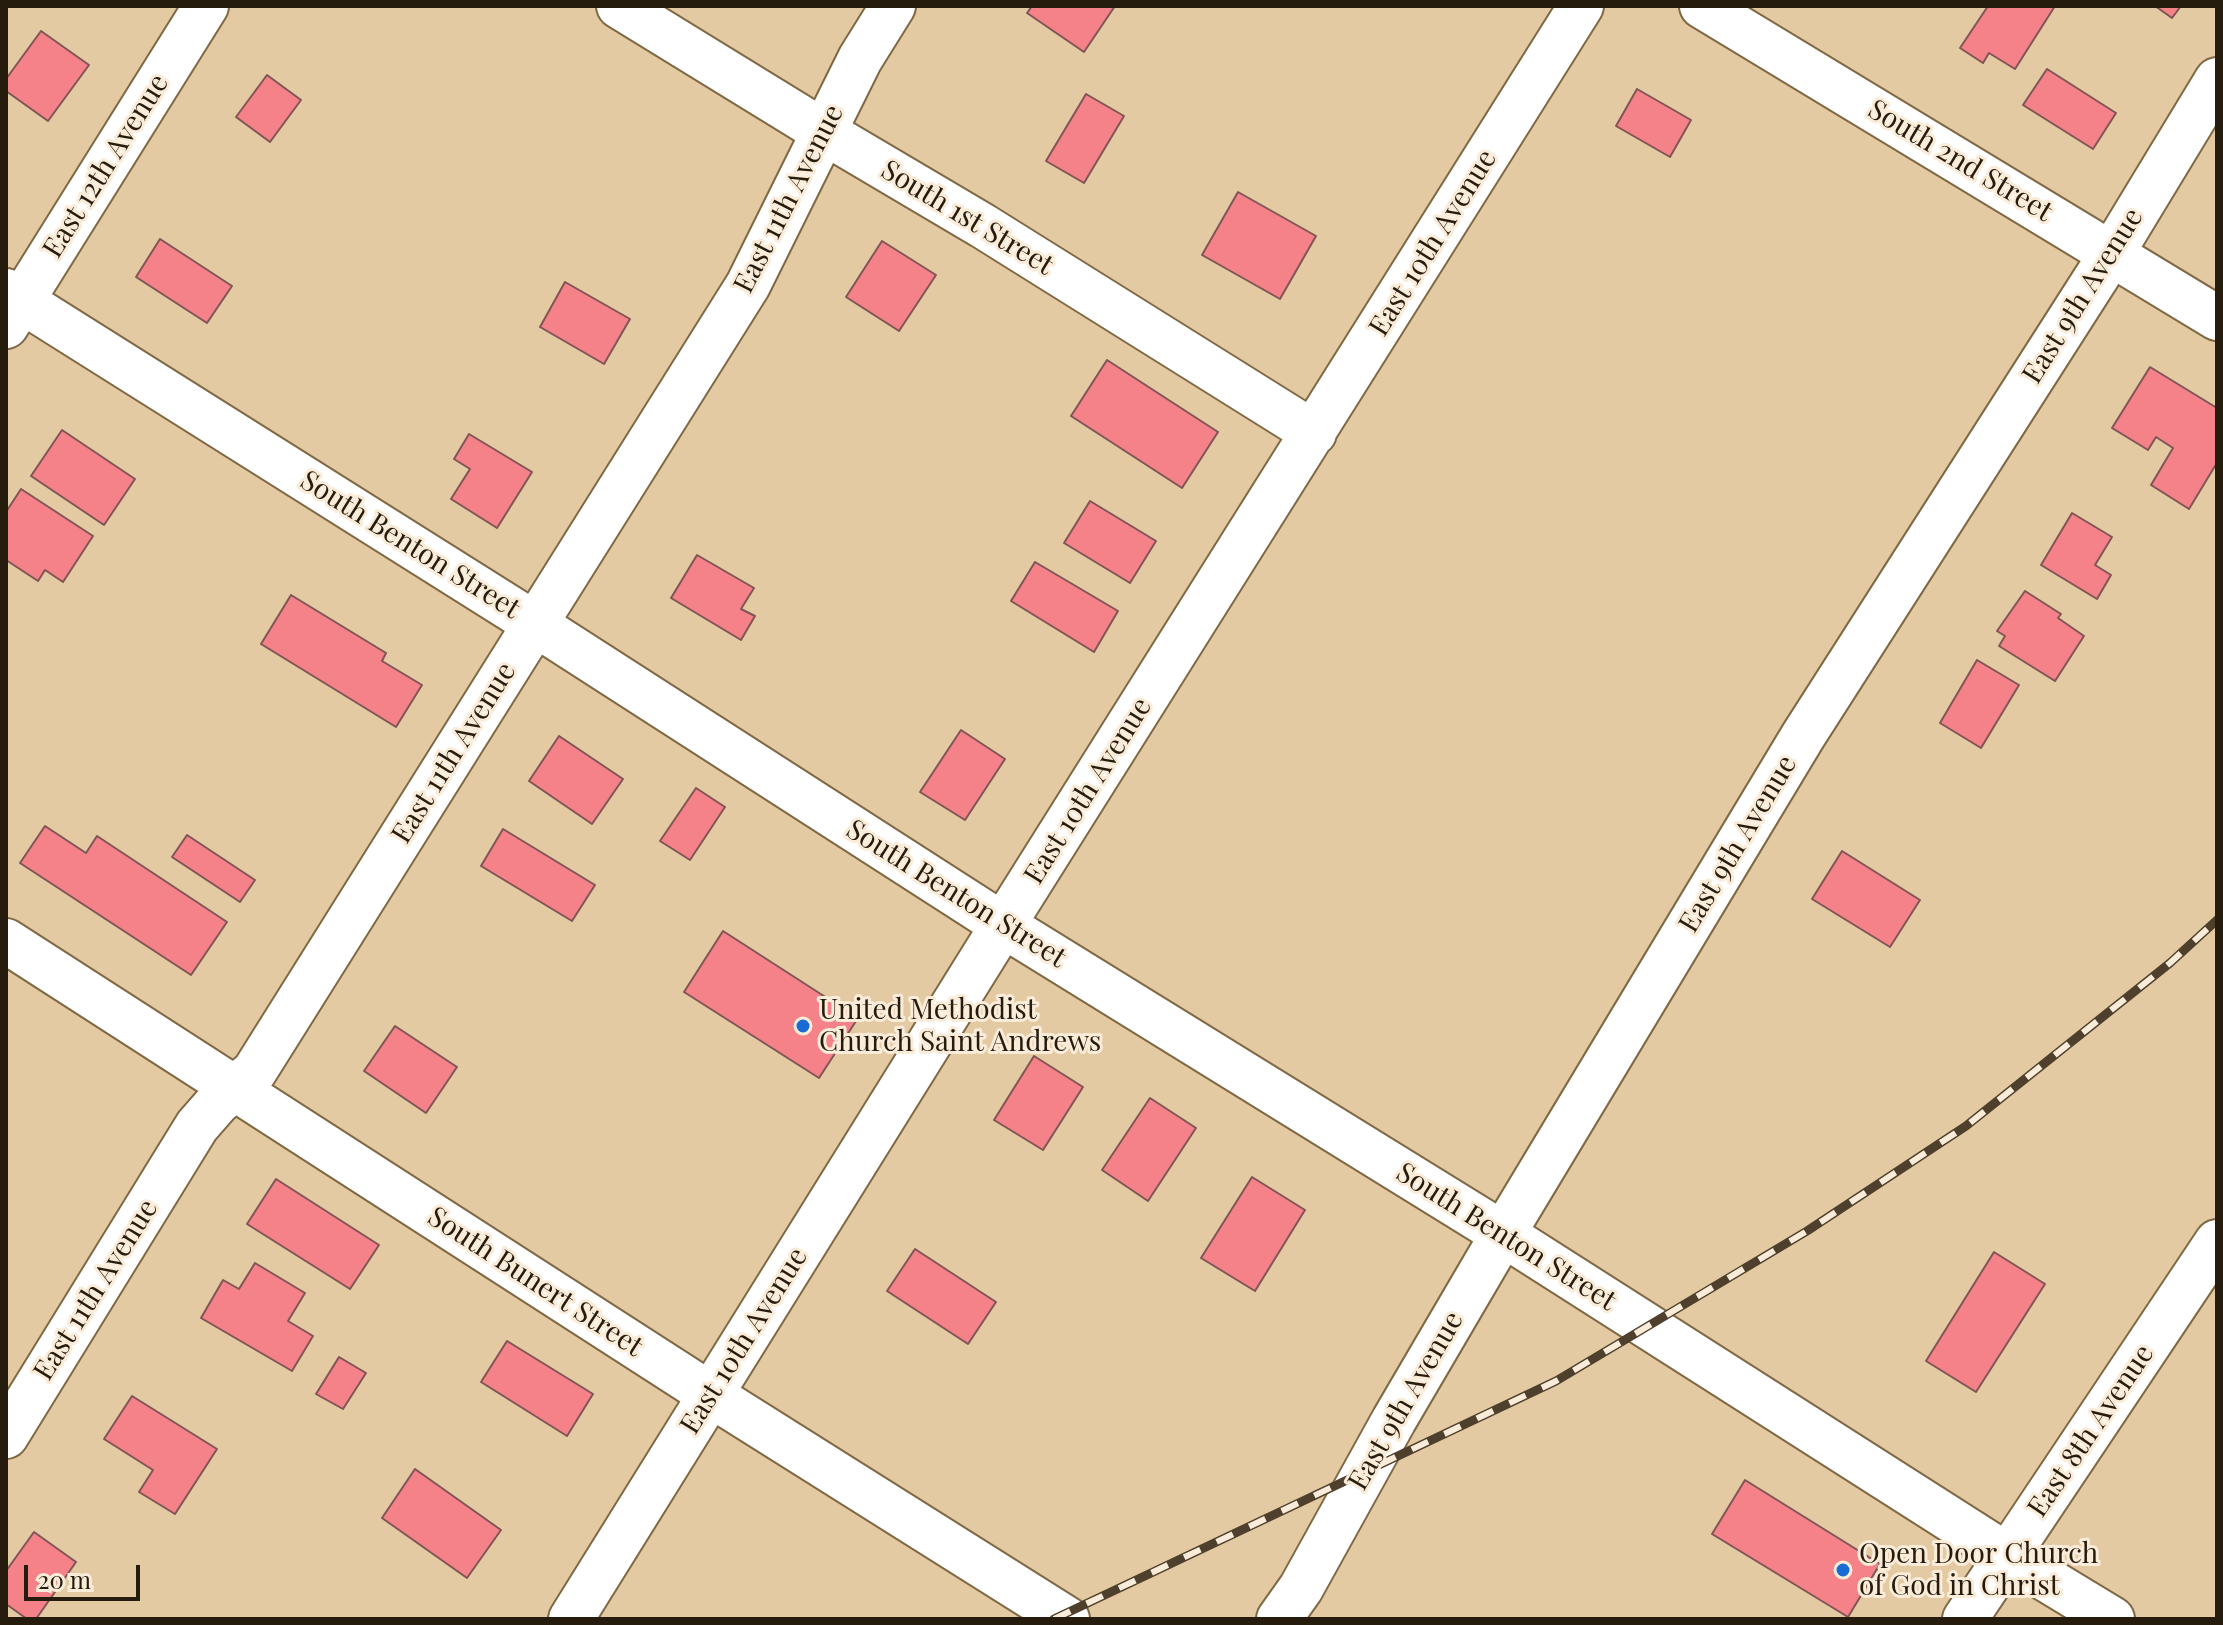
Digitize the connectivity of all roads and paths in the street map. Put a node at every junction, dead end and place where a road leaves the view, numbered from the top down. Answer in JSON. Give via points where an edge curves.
{"nodes":[{"id":1,"x":206,"y":6,"type":"edge"},
{"id":2,"x":619,"y":6,"type":"edge"},
{"id":3,"x":893,"y":6,"type":"edge"},
{"id":4,"x":1581,"y":6,"type":"edge"},
{"id":5,"x":1702,"y":6,"type":"edge"},
{"id":6,"x":2217,"y":80,"type":"edge"},
{"id":7,"x":824,"y":132,"type":"junction"},
{"id":8,"x":2112,"y":253,"type":"junction"},
{"id":9,"x":11,"y":306,"type":"edge"},
{"id":10,"x":2217,"y":318,"type":"edge"},
{"id":11,"x":1314,"y":433,"type":"junction"},
{"id":12,"x":535,"y":624,"type":"junction"},
{"id":13,"x":1003,"y":925,"type":"junction"},
{"id":14,"x":6,"y":941,"type":"edge"},
{"id":15,"x":235,"y":1088,"type":"junction"},
{"id":16,"x":1503,"y":1234,"type":"junction"},
{"id":17,"x":2217,"y":1242,"type":"edge"},
{"id":18,"x":711,"y":1395,"type":"junction"},
{"id":19,"x":6,"y":1436,"type":"edge"},
{"id":20,"x":2008,"y":1556,"type":"junction"},
{"id":21,"x":571,"y":1619,"type":"edge"},
{"id":22,"x":1067,"y":1619,"type":"edge"},
{"id":23,"x":1279,"y":1619,"type":"edge"},
{"id":24,"x":1965,"y":1619,"type":"edge"},
{"id":25,"x":2112,"y":1619,"type":"edge"}],
"edges":[{"from":1,"to":9,"type":"street","name":"East 12th Avenue"},
{"from":2,"to":7,"type":"street","name":"South 1st Street"},
{"from":3,"to":7,"type":"street","name":"East 11th Avenue"},
{"from":4,"to":11,"type":"street","name":"East 10th Avenue"},
{"from":5,"to":8,"type":"street","name":"South 2nd Street"},
{"from":6,"to":8,"type":"street","name":"East 9th Avenue"},
{"from":7,"to":11,"type":"street","name":"South 1st Street"},
{"from":7,"to":12,"type":"street","name":"East 11th Avenue","via":[[748,285]]},
{"from":8,"to":10,"type":"street","name":"South 2nd Street"},
{"from":8,"to":16,"type":"street","name":"East 9th Avenue","via":[[1803,736]]},
{"from":9,"to":12,"type":"street","name":"South Benton Street"},
{"from":11,"to":13,"type":"street","name":"East 10th Avenue"},
{"from":12,"to":13,"type":"street","name":"South Benton Street"},
{"from":12,"to":15,"type":"street","name":"East 11th Avenue","via":[[254,1072]]},
{"from":13,"to":16,"type":"street","name":"South Benton Street"},
{"from":13,"to":18,"type":"street","name":"East 10th Avenue"},
{"from":14,"to":15,"type":"street","name":"South Bunert Street"},
{"from":15,"to":18,"type":"street","name":"South Bunert Street"},
{"from":15,"to":19,"type":"street","name":"East 11th Avenue","via":[[197,1126]]},
{"from":16,"to":20,"type":"street","name":"South Benton Street"},
{"from":16,"to":23,"type":"street","name":"East 9th Avenue"},
{"from":17,"to":20,"type":"street","name":"East 8th Avenue"},
{"from":18,"to":21,"type":"street","name":"East 10th Avenue"},
{"from":18,"to":22,"type":"street","name":"South Bunert Street"},
{"from":20,"to":24,"type":"street","name":"East 8th Avenue"},
{"from":20,"to":25,"type":"street","name":"South Benton Street"}]}
